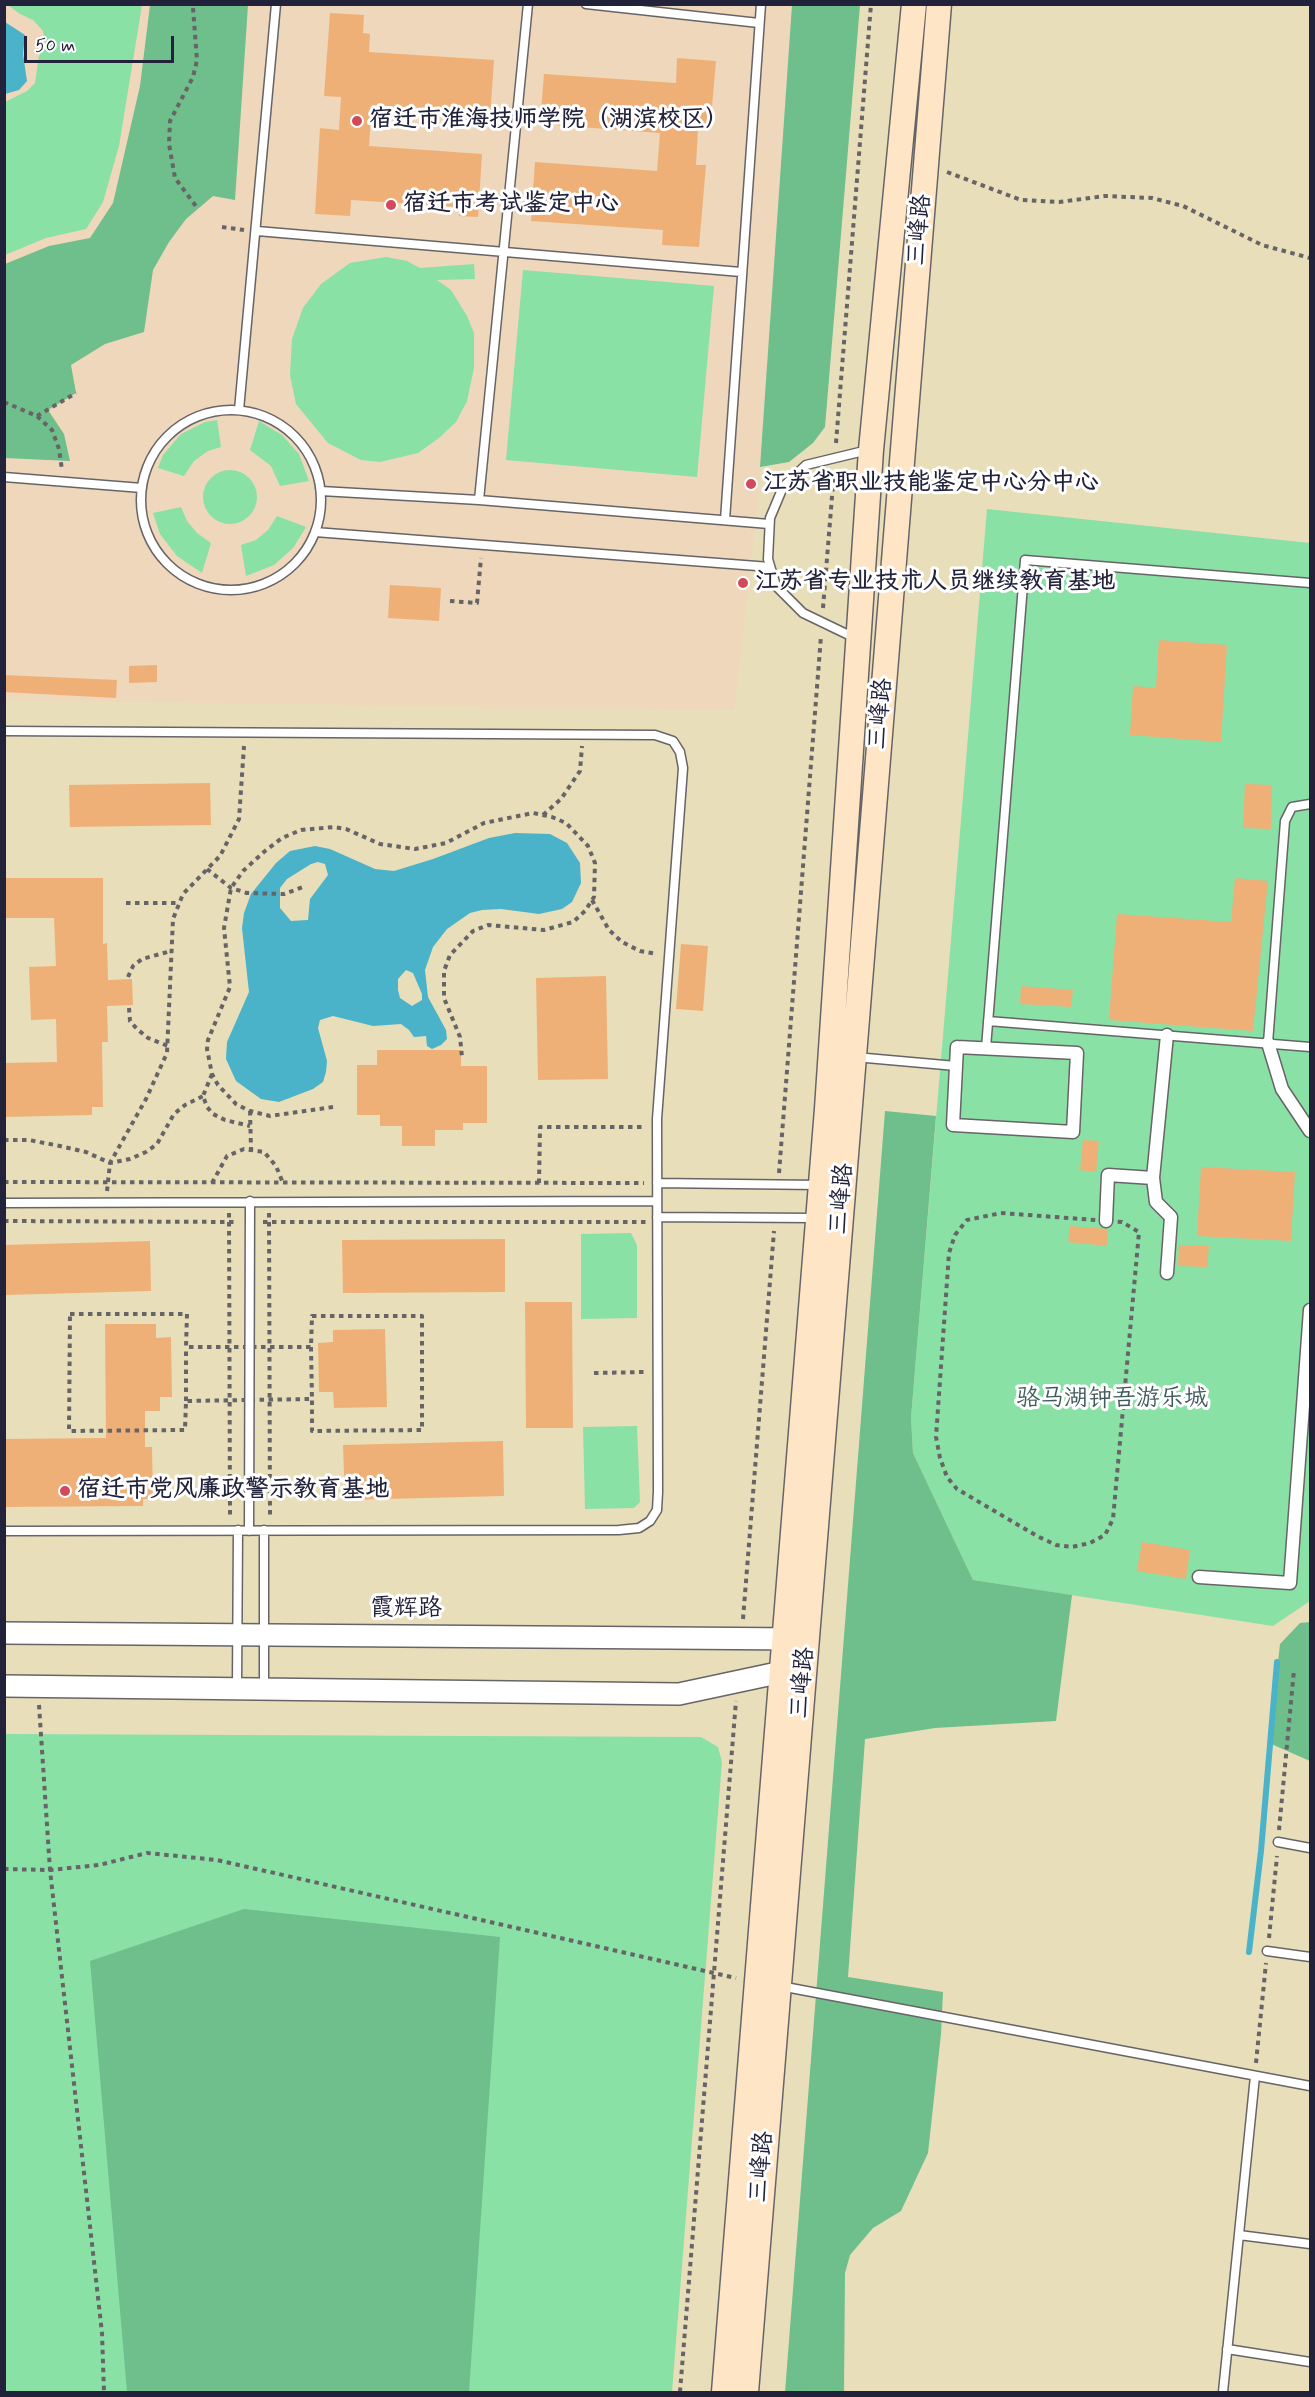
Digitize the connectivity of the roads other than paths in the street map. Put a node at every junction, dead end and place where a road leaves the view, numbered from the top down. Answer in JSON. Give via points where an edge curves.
{"nodes":[{"id":1,"x":276,"y":4,"type":"edge"},
{"id":2,"x":528,"y":4,"type":"edge"},
{"id":3,"x":586,"y":4,"type":"edge"},
{"id":4,"x":761,"y":4,"type":"edge"},
{"id":5,"x":914,"y":4,"type":"edge"},
{"id":6,"x":939,"y":4,"type":"edge"},
{"id":7,"x":759,"y":23,"type":"junction"},
{"id":8,"x":257,"y":231,"type":"junction"},
{"id":9,"x":503,"y":252,"type":"junction"},
{"id":10,"x":741,"y":272,"type":"junction"},
{"id":11,"x":239,"y":410,"type":"junction"},
{"id":12,"x":871,"y":450,"type":"junction"},
{"id":13,"x":4,"y":477,"type":"edge"},
{"id":14,"x":142,"y":488,"type":"junction"},
{"id":15,"x":321,"y":491,"type":"junction"},
{"id":16,"x":480,"y":500,"type":"junction"},
{"id":17,"x":725,"y":520,"type":"junction"},
{"id":18,"x":769,"y":524,"type":"junction"},
{"id":19,"x":315,"y":532,"type":"junction"},
{"id":20,"x":770,"y":567,"type":"junction"},
{"id":21,"x":1311,"y":583,"type":"edge"},
{"id":22,"x":858,"y":640,"type":"junction"},
{"id":23,"x":4,"y":731,"type":"edge"},
{"id":24,"x":1311,"y":804,"type":"edge"},
{"id":25,"x":988,"y":1021,"type":"junction"},
{"id":26,"x":1167,"y":1035,"type":"junction"},
{"id":27,"x":1268,"y":1043,"type":"junction"},
{"id":28,"x":1311,"y":1047,"type":"edge"},
{"id":29,"x":986,"y":1048,"type":"junction"},
{"id":30,"x":843,"y":1056,"type":"junction"},
{"id":31,"x":956,"y":1066,"type":"junction"},
{"id":32,"x":1311,"y":1131,"type":"edge"},
{"id":33,"x":1153,"y":1178,"type":"junction"},
{"id":34,"x":657,"y":1183,"type":"junction"},
{"id":35,"x":833,"y":1185,"type":"junction"},
{"id":36,"x":250,"y":1201,"type":"junction"},
{"id":37,"x":657,"y":1201,"type":"junction"},
{"id":38,"x":4,"y":1203,"type":"edge"},
{"id":39,"x":830,"y":1218,"type":"junction"},
{"id":40,"x":657,"y":1219,"type":"junction"},
{"id":41,"x":1106,"y":1221,"type":"road end"},
{"id":42,"x":1167,"y":1273,"type":"dead end"},
{"id":43,"x":1311,"y":1310,"type":"edge"},
{"id":44,"x":234,"y":1530,"type":"junction"},
{"id":45,"x":267,"y":1530,"type":"junction"},
{"id":46,"x":4,"y":1531,"type":"edge"},
{"id":47,"x":249,"y":1531,"type":"junction"},
{"id":48,"x":1199,"y":1577,"type":"dead end"},
{"id":49,"x":4,"y":1633,"type":"edge"},
{"id":50,"x":238,"y":1635,"type":"junction"},
{"id":51,"x":264,"y":1635,"type":"junction"},
{"id":52,"x":796,"y":1639,"type":"junction"},
{"id":53,"x":794,"y":1672,"type":"junction"},
{"id":54,"x":4,"y":1686,"type":"edge"},
{"id":55,"x":237,"y":1688,"type":"junction"},
{"id":56,"x":264,"y":1688,"type":"junction"},
{"id":57,"x":1278,"y":1842,"type":"road end"},
{"id":58,"x":1311,"y":1848,"type":"edge"},
{"id":59,"x":1267,"y":1951,"type":"road end"},
{"id":60,"x":1311,"y":1957,"type":"edge"},
{"id":61,"x":768,"y":1984,"type":"junction"},
{"id":62,"x":1255,"y":2076,"type":"junction"},
{"id":63,"x":1311,"y":2086,"type":"edge"},
{"id":64,"x":1239,"y":2235,"type":"junction"},
{"id":65,"x":1311,"y":2244,"type":"edge"},
{"id":66,"x":1227,"y":2349,"type":"junction"},
{"id":67,"x":1311,"y":2362,"type":"edge"},
{"id":68,"x":724,"y":2392,"type":"edge"},
{"id":69,"x":746,"y":2392,"type":"edge"},
{"id":70,"x":1223,"y":2392,"type":"edge"}],
"edges":[{"from":1,"to":8,"type":"lane"},
{"from":2,"to":9,"type":"lane"},
{"from":3,"to":7,"type":"lane"},
{"from":4,"to":7,"type":"lane"},
{"from":5,"to":12,"type":"main road","name":"三峰路"},
{"from":6,"to":30,"type":"main road","name":"三峰路"},
{"from":7,"to":10,"type":"lane"},
{"from":8,"to":9,"type":"lane"},
{"from":8,"to":11,"type":"lane"},
{"from":9,"to":10,"type":"lane"},
{"from":9,"to":16,"type":"lane"},
{"from":10,"to":17,"type":"lane"},
{"from":11,"to":14,"type":"lane","via":[[209,412],[182,424],[160,444],[145,471]]},
{"from":11,"to":15,"type":"lane","via":[[268,417],[293,434],[311,457]]},
{"from":12,"to":18,"type":"lane","via":[[806,465],[783,487]]},
{"from":12,"to":22,"type":"main road","name":"三峰路"},
{"from":13,"to":14,"type":"lane"},
{"from":14,"to":19,"type":"lane","via":[[145,530],[160,556],[182,576],[210,588],[239,590],[268,583],[293,566]]},
{"from":15,"to":16,"type":"lane"},
{"from":15,"to":19,"type":"lane","via":[[321,515]]},
{"from":16,"to":17,"type":"lane"},
{"from":17,"to":18,"type":"lane"},
{"from":18,"to":20,"type":"lane"},
{"from":19,"to":20,"type":"lane"},
{"from":20,"to":22,"type":"lane","via":[[776,586],[803,613]]},
{"from":21,"to":25,"type":"lane","via":[[1025,560]]},
{"from":22,"to":30,"type":"main road","name":"三峰路"},
{"from":23,"to":34,"type":"lane","via":[[655,735],[673,741],[683,768],[657,1128]]},
{"from":24,"to":27,"type":"lane","via":[[1292,807],[1285,821]]},
{"from":25,"to":26,"type":"lane"},
{"from":25,"to":29,"type":"lane"},
{"from":26,"to":27,"type":"lane"},
{"from":26,"to":33,"type":"street"},
{"from":27,"to":28,"type":"lane"},
{"from":27,"to":32,"type":"street","via":[[1282,1089]]},
{"from":29,"to":31,"type":"street","via":[[957,1047]]},
{"from":29,"to":31,"type":"street","via":[[1077,1053],[1073,1132],[953,1125]]},
{"from":30,"to":31,"type":"lane"},
{"from":30,"to":35,"type":"main road","name":"三峰路"},
{"from":33,"to":41,"type":"street","via":[[1108,1175]]},
{"from":33,"to":42,"type":"street","via":[[1156,1202],[1171,1217]]},
{"from":34,"to":35,"type":"lane"},
{"from":34,"to":37,"type":"lane"},
{"from":35,"to":39,"type":"main road","name":"三峰路"},
{"from":36,"to":37,"type":"lane"},
{"from":36,"to":38,"type":"lane"},
{"from":36,"to":47,"type":"lane"},
{"from":37,"to":40,"type":"lane"},
{"from":39,"to":40,"type":"lane"},
{"from":39,"to":52,"type":"main road","name":"三峰路"},
{"from":40,"to":45,"type":"lane","via":[[657,1510],[650,1521],[639,1528]]},
{"from":43,"to":48,"type":"street","via":[[1290,1583]]},
{"from":44,"to":46,"type":"lane"},
{"from":44,"to":47,"type":"lane"},
{"from":44,"to":50,"type":"lane"},
{"from":45,"to":47,"type":"lane"},
{"from":45,"to":51,"type":"lane"},
{"from":49,"to":50,"type":"street","name":"霞辉路"},
{"from":50,"to":51,"type":"street","name":"霞辉路"},
{"from":50,"to":55,"type":"lane"},
{"from":51,"to":52,"type":"street","name":"霞辉路"},
{"from":51,"to":56,"type":"lane"},
{"from":52,"to":53,"type":"main road","name":"三峰路"},
{"from":53,"to":56,"type":"street","via":[[679,1694]]},
{"from":53,"to":61,"type":"main road","name":"三峰路"},
{"from":54,"to":55,"type":"street"},
{"from":55,"to":56,"type":"street"},
{"from":57,"to":58,"type":"lane"},
{"from":59,"to":60,"type":"lane"},
{"from":61,"to":62,"type":"lane"},
{"from":61,"to":68,"type":"main road","name":"三峰路"},
{"from":61,"to":69,"type":"main road","name":"三峰路"},
{"from":62,"to":63,"type":"lane"},
{"from":62,"to":64,"type":"lane"},
{"from":64,"to":65,"type":"lane"},
{"from":64,"to":66,"type":"lane"},
{"from":66,"to":67,"type":"lane"},
{"from":66,"to":70,"type":"lane"}]}
